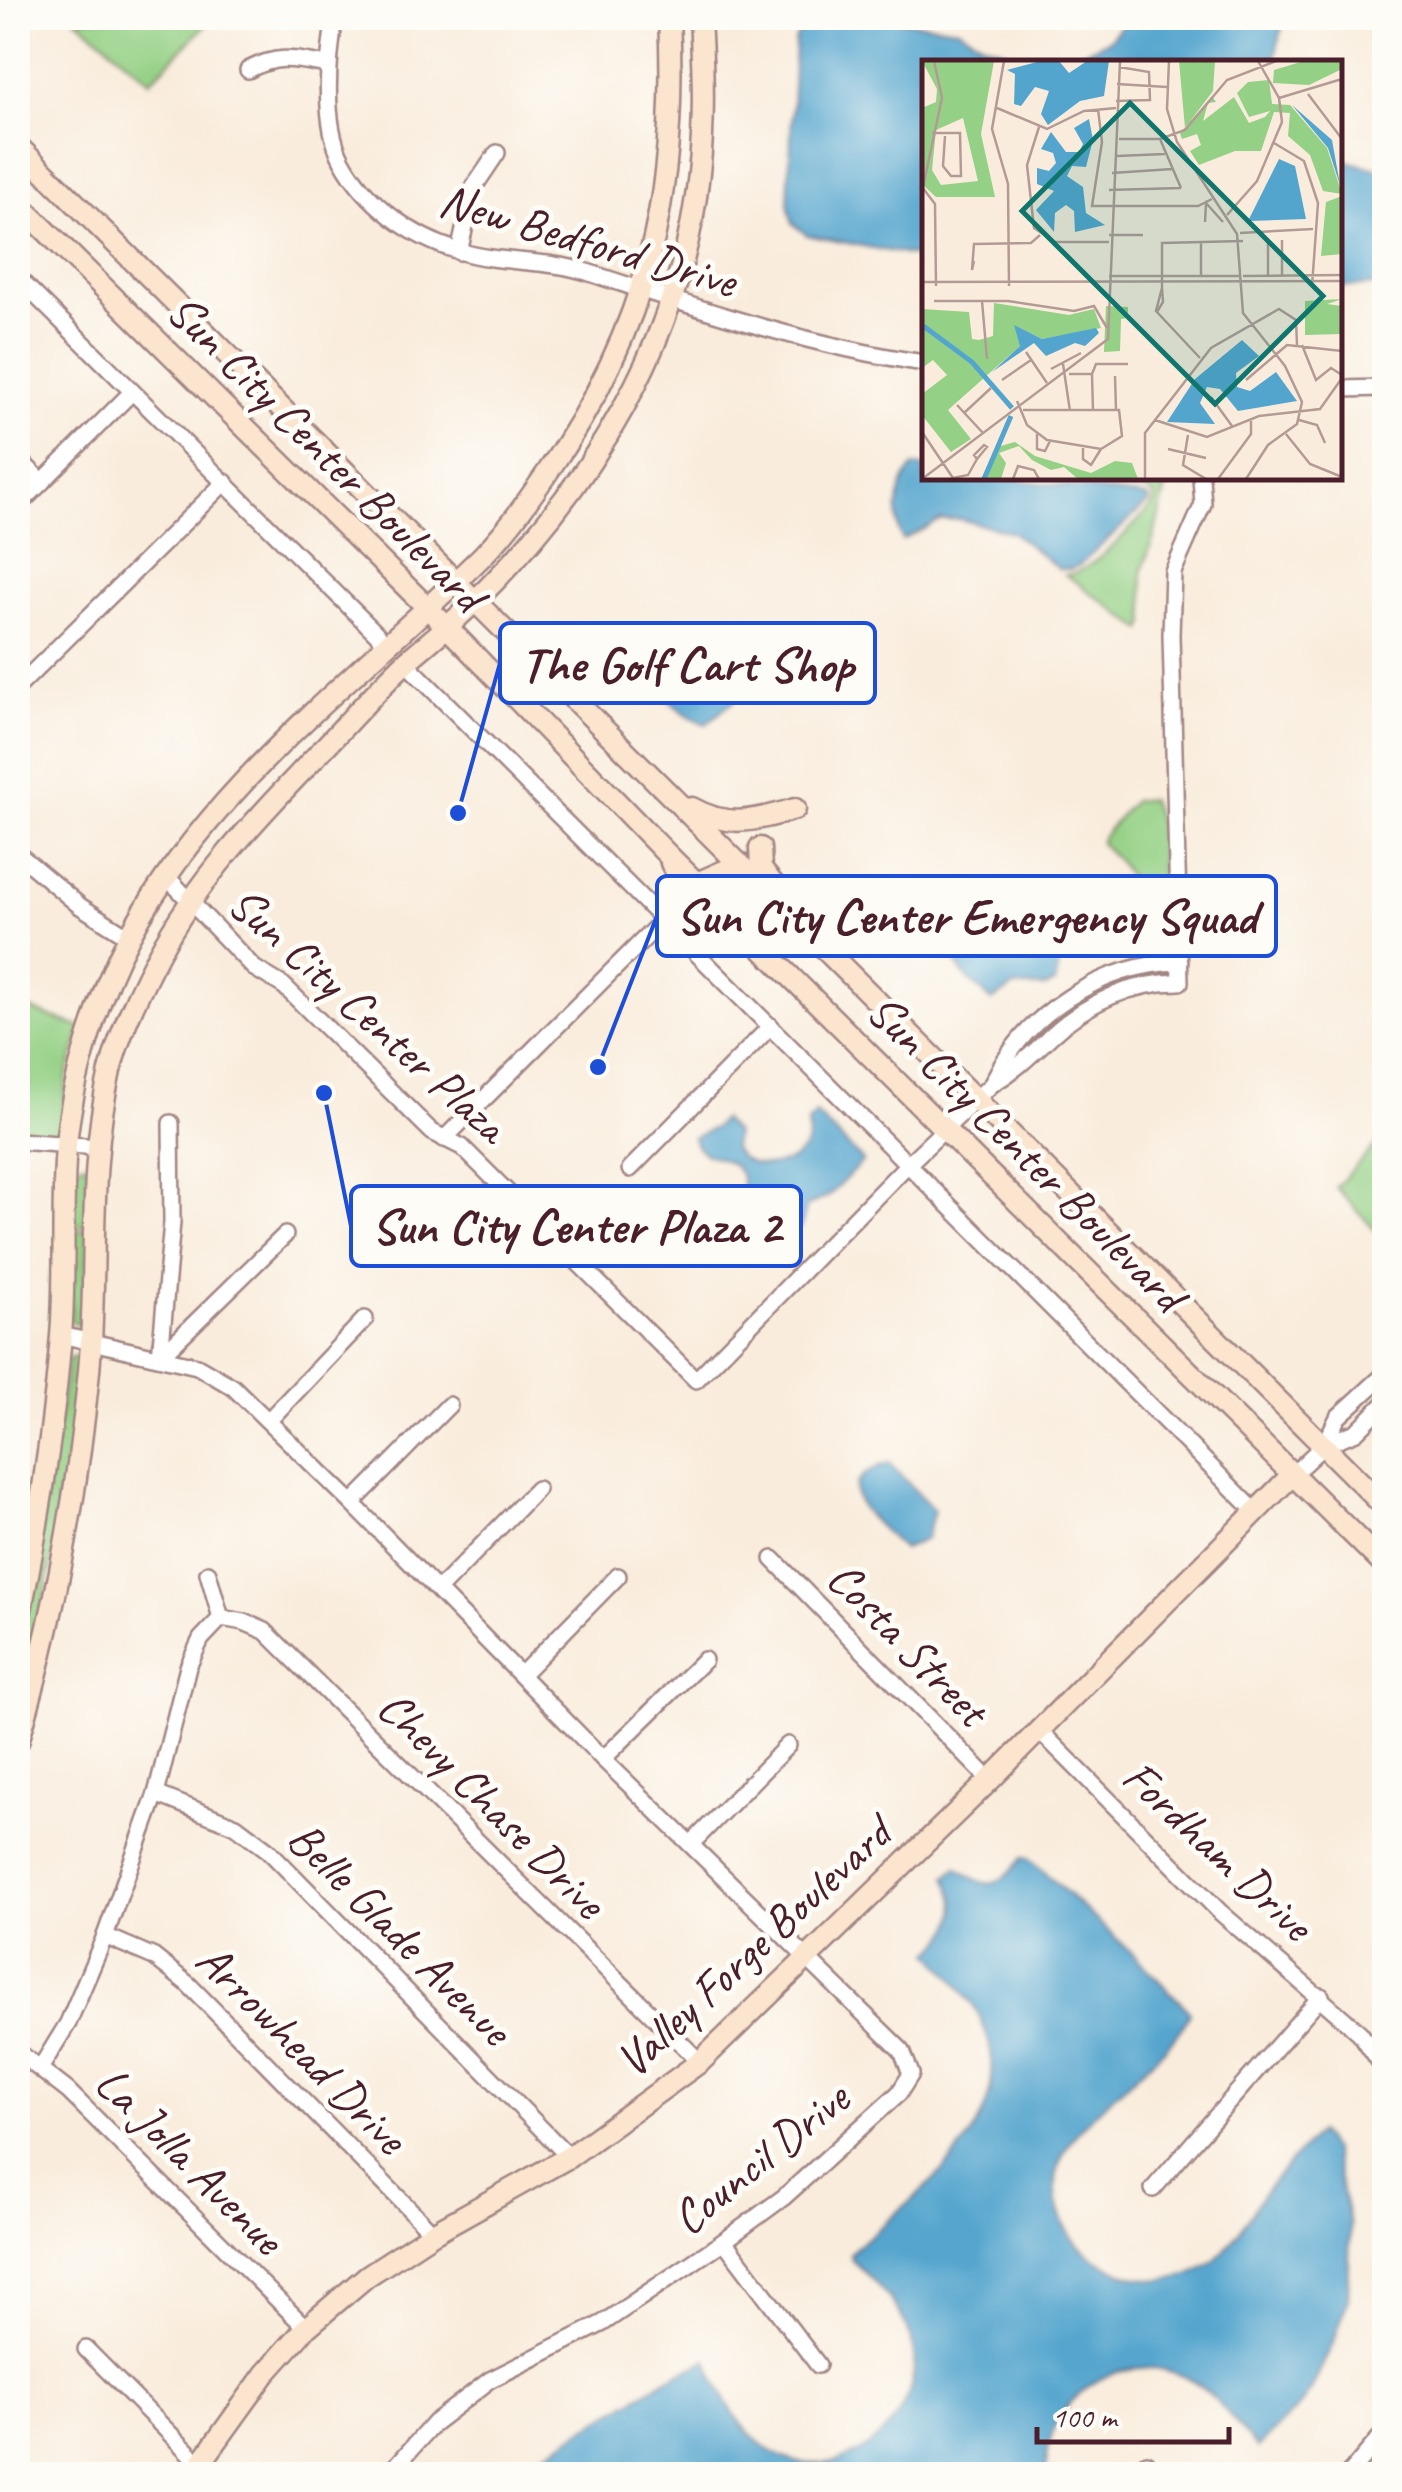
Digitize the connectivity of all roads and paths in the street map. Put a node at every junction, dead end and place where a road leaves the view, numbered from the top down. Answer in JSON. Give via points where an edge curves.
{"nodes":[{"id":1,"x":335,"y":18,"type":"edge"},
{"id":2,"x":669,"y":18,"type":"edge"},
{"id":3,"x":700,"y":18,"type":"edge"},
{"id":4,"x":1382,"y":18,"type":"edge"},
{"id":5,"x":327,"y":64,"type":"junction"},
{"id":6,"x":1384,"y":66,"type":"edge"},
{"id":7,"x":248,"y":70,"type":"dead end"},
{"id":8,"x":670,"y":106,"type":"junction"},
{"id":9,"x":702,"y":108,"type":"junction"},
{"id":10,"x":18,"y":146,"type":"edge"},
{"id":11,"x":497,"y":153,"type":"dead end"},
{"id":12,"x":18,"y":203,"type":"edge"},
{"id":13,"x":460,"y":252,"type":"junction"},
{"id":14,"x":18,"y":278,"type":"edge"},
{"id":15,"x":640,"y":291,"type":"junction"},
{"id":16,"x":670,"y":302,"type":"junction"},
{"id":17,"x":922,"y":362,"type":"edge"},
{"id":18,"x":1342,"y":388,"type":"edge"},
{"id":19,"x":1384,"y":388,"type":"edge"},
{"id":20,"x":132,"y":392,"type":"junction"},
{"id":21,"x":18,"y":458,"type":"edge"},
{"id":22,"x":1202,"y":480,"type":"edge"},
{"id":23,"x":42,"y":482,"type":"junction"},
{"id":24,"x":225,"y":482,"type":"junction"},
{"id":25,"x":18,"y":506,"type":"edge"},
{"id":26,"x":455,"y":582,"type":"junction"},
{"id":27,"x":475,"y":602,"type":"junction"},
{"id":28,"x":427,"y":607,"type":"junction"},
{"id":29,"x":447,"y":628,"type":"junction"},
{"id":30,"x":387,"y":644,"type":"junction"},
{"id":31,"x":406,"y":662,"type":"junction"},
{"id":32,"x":18,"y":687,"type":"edge"},
{"id":33,"x":665,"y":790,"type":"junction"},
{"id":34,"x":795,"y":808,"type":"dead end"},
{"id":35,"x":760,"y":848,"type":"dead end"},
{"id":36,"x":665,"y":852,"type":"junction"},
{"id":37,"x":18,"y":854,"type":"edge"},
{"id":38,"x":740,"y":864,"type":"junction"},
{"id":39,"x":165,"y":875,"type":"junction"},
{"id":40,"x":697,"y":884,"type":"junction"},
{"id":41,"x":677,"y":901,"type":"junction"},
{"id":42,"x":189,"y":903,"type":"junction"},
{"id":43,"x":722,"y":908,"type":"junction"},
{"id":44,"x":664,"y":918,"type":"junction"},
{"id":45,"x":129,"y":937,"type":"junction"},
{"id":46,"x":1180,"y":962,"type":"junction"},
{"id":47,"x":858,"y":981,"type":"junction"},
{"id":48,"x":95,"y":1010,"type":"junction"},
{"id":49,"x":126,"y":1024,"type":"junction"},
{"id":50,"x":772,"y":1026,"type":"junction"},
{"id":51,"x":992,"y":1084,"type":"junction"},
{"id":52,"x":974,"y":1100,"type":"junction"},
{"id":53,"x":171,"y":1123,"type":"dead end"},
{"id":54,"x":946,"y":1128,"type":"junction"},
{"id":55,"x":444,"y":1139,"type":"junction"},
{"id":56,"x":18,"y":1141,"type":"edge"},
{"id":57,"x":66,"y":1143,"type":"junction"},
{"id":58,"x":98,"y":1147,"type":"junction"},
{"id":59,"x":908,"y":1164,"type":"junction"},
{"id":60,"x":630,"y":1169,"type":"dead end"},
{"id":61,"x":285,"y":1235,"type":"dead end"},
{"id":62,"x":364,"y":1319,"type":"dead end"},
{"id":63,"x":61,"y":1336,"type":"junction"},
{"id":64,"x":90,"y":1340,"type":"junction"},
{"id":65,"x":160,"y":1358,"type":"junction"},
{"id":66,"x":1384,"y":1374,"type":"edge"},
{"id":67,"x":449,"y":1404,"type":"dead end"},
{"id":68,"x":1384,"y":1404,"type":"edge"},
{"id":69,"x":269,"y":1420,"type":"junction"},
{"id":70,"x":1324,"y":1445,"type":"junction"},
{"id":71,"x":1293,"y":1474,"type":"junction"},
{"id":72,"x":537,"y":1489,"type":"dead end"},
{"id":73,"x":352,"y":1503,"type":"junction"},
{"id":74,"x":1384,"y":1506,"type":"edge"},
{"id":75,"x":1256,"y":1512,"type":"junction"},
{"id":76,"x":773,"y":1559,"type":"dead end"},
{"id":77,"x":1384,"y":1566,"type":"edge"},
{"id":78,"x":208,"y":1573,"type":"dead end"},
{"id":79,"x":618,"y":1576,"type":"dead end"},
{"id":80,"x":438,"y":1590,"type":"junction"},
{"id":81,"x":221,"y":1618,"type":"junction"},
{"id":82,"x":18,"y":1624,"type":"edge"},
{"id":83,"x":704,"y":1660,"type":"dead end"},
{"id":84,"x":522,"y":1674,"type":"junction"},
{"id":85,"x":1040,"y":1730,"type":"junction"},
{"id":86,"x":18,"y":1742,"type":"edge"},
{"id":87,"x":788,"y":1745,"type":"dead end"},
{"id":88,"x":603,"y":1758,"type":"junction"},
{"id":89,"x":990,"y":1780,"type":"junction"},
{"id":90,"x":156,"y":1794,"type":"junction"},
{"id":91,"x":691,"y":1844,"type":"junction"},
{"id":92,"x":104,"y":1936,"type":"junction"},
{"id":93,"x":808,"y":1960,"type":"junction"},
{"id":94,"x":1321,"y":1996,"type":"junction"},
{"id":95,"x":18,"y":2052,"type":"edge"},
{"id":96,"x":700,"y":2062,"type":"junction"},
{"id":97,"x":41,"y":2067,"type":"junction"},
{"id":98,"x":1384,"y":2068,"type":"edge"},
{"id":99,"x":569,"y":2157,"type":"junction"},
{"id":100,"x":1153,"y":2189,"type":"dead end"},
{"id":101,"x":433,"y":2233,"type":"junction"},
{"id":102,"x":724,"y":2241,"type":"junction"},
{"id":103,"x":306,"y":2328,"type":"junction"},
{"id":104,"x":86,"y":2349,"type":"dead end"},
{"id":105,"x":818,"y":2364,"type":"dead end"},
{"id":106,"x":1384,"y":2434,"type":"edge"},
{"id":107,"x":197,"y":2470,"type":"edge"},
{"id":108,"x":390,"y":2474,"type":"edge"},
{"id":109,"x":1349,"y":2474,"type":"edge"}],
"edges":[{"from":1,"to":5,"type":"street","name":"New Bedford Drive"},
{"from":2,"to":8,"type":"street"},
{"from":3,"to":9,"type":"street"},
{"from":4,"to":6,"type":"street"},
{"from":5,"to":7,"type":"street","via":[[282,58]]},
{"from":5,"to":13,"type":"street","name":"New Bedford Drive","via":[[340,158],[372,201],[412,231]]},
{"from":8,"to":9,"type":"street"},
{"from":8,"to":15,"type":"street","via":[[658,230]]},
{"from":9,"to":16,"type":"street","via":[[699,174]]},
{"from":10,"to":26,"type":"street","name":"Sun City Center Boulevard"},
{"from":11,"to":13,"type":"street","via":[[474,186]]},
{"from":12,"to":28,"type":"street","name":"Sun City Center Boulevard"},
{"from":13,"to":15,"type":"street","name":"New Bedford Drive","via":[[582,271]]},
{"from":14,"to":20,"type":"street"},
{"from":15,"to":16,"type":"street","name":"New Bedford Drive"},
{"from":15,"to":26,"type":"street","via":[[601,387],[565,447],[507,528]]},
{"from":16,"to":17,"type":"street","name":"New Bedford Drive"},
{"from":16,"to":27,"type":"street","via":[[630,402],[558,508]]},
{"from":18,"to":19,"type":"street"},
{"from":20,"to":23,"type":"street"},
{"from":20,"to":24,"type":"street"},
{"from":21,"to":23,"type":"street"},
{"from":22,"to":46,"type":"street","via":[[1203,504],[1173,572]]},
{"from":23,"to":25,"type":"street"},
{"from":24,"to":30,"type":"street"},
{"from":24,"to":32,"type":"street"},
{"from":26,"to":27,"type":"street","name":"Sun City Center Boulevard"},
{"from":26,"to":28,"type":"street"},
{"from":27,"to":29,"type":"street"},
{"from":27,"to":33,"type":"street","name":"Sun City Center Boulevard"},
{"from":28,"to":29,"type":"street","name":"Sun City Center Boulevard"},
{"from":28,"to":30,"type":"street"},
{"from":29,"to":31,"type":"street"},
{"from":29,"to":36,"type":"street","name":"Sun City Center Boulevard"},
{"from":30,"to":39,"type":"street","via":[[200,828]]},
{"from":31,"to":42,"type":"street","via":[[226,850]]},
{"from":31,"to":44,"type":"street"},
{"from":33,"to":34,"type":"street","via":[[704,815],[731,822]]},
{"from":33,"to":38,"type":"street","name":"Sun City Center Boulevard"},
{"from":35,"to":47,"type":"street","via":[[758,862],[768,878],[836,948]]},
{"from":36,"to":40,"type":"street","name":"Sun City Center Boulevard"},
{"from":36,"to":41,"type":"street","via":[[682,884]]},
{"from":37,"to":45,"type":"street"},
{"from":38,"to":40,"type":"street"},
{"from":38,"to":47,"type":"street","name":"Sun City Center Boulevard"},
{"from":39,"to":42,"type":"street","name":"Sun City Center Plaza"},
{"from":39,"to":45,"type":"street"},
{"from":40,"to":41,"type":"street"},
{"from":40,"to":43,"type":"street","name":"Sun City Center Boulevard"},
{"from":41,"to":44,"type":"street"},
{"from":42,"to":49,"type":"street"},
{"from":42,"to":55,"type":"street","name":"Sun City Center Plaza"},
{"from":43,"to":44,"type":"street","via":[[692,904]]},
{"from":43,"to":54,"type":"street","name":"Sun City Center Boulevard"},
{"from":44,"to":50,"type":"street"},
{"from":44,"to":55,"type":"street"},
{"from":45,"to":48,"type":"street"},
{"from":46,"to":51,"type":"street","via":[[1131,966],[1074,994],[1005,1056]]},
{"from":46,"to":51,"type":"street","via":[[1180,982],[1137,986],[1093,1005]]},
{"from":47,"to":52,"type":"street","name":"Sun City Center Boulevard"},
{"from":48,"to":49,"type":"street"},
{"from":48,"to":57,"type":"street"},
{"from":49,"to":58,"type":"street","via":[[110,1070]]},
{"from":50,"to":59,"type":"street"},
{"from":50,"to":60,"type":"street"},
{"from":51,"to":52,"type":"street","name":"Sun City Center Plaza"},
{"from":52,"to":54,"type":"street","name":"Sun City Center Plaza"},
{"from":52,"to":70,"type":"street","name":"Sun City Center Boulevard"},
{"from":53,"to":65,"type":"street","via":[[172,1222]]},
{"from":54,"to":59,"type":"street","name":"Sun City Center Plaza"},
{"from":54,"to":71,"type":"street","name":"Sun City Center Boulevard"},
{"from":55,"to":59,"type":"street","name":"Sun City Center Plaza","via":[[462,1147],[696,1380]]},
{"from":56,"to":57,"type":"street"},
{"from":57,"to":58,"type":"street"},
{"from":57,"to":63,"type":"street"},
{"from":58,"to":64,"type":"street"},
{"from":59,"to":75,"type":"street"},
{"from":61,"to":65,"type":"street"},
{"from":62,"to":69,"type":"street"},
{"from":63,"to":64,"type":"street","name":"Council Drive"},
{"from":63,"to":82,"type":"street","via":[[48,1461]]},
{"from":64,"to":65,"type":"street","name":"Council Drive"},
{"from":64,"to":86,"type":"street","via":[[74,1502],[44,1656]]},
{"from":65,"to":69,"type":"street","name":"Council Drive","via":[[197,1366]]},
{"from":66,"to":70,"type":"street","via":[[1338,1417]]},
{"from":67,"to":73,"type":"street"},
{"from":68,"to":70,"type":"street","via":[[1356,1432]]},
{"from":69,"to":73,"type":"street","name":"Council Drive"},
{"from":70,"to":71,"type":"street"},
{"from":70,"to":74,"type":"street","name":"Sun City Center Boulevard"},
{"from":71,"to":75,"type":"street","name":"Valley Forge Boulevard"},
{"from":71,"to":77,"type":"street","name":"Sun City Center Boulevard"},
{"from":72,"to":80,"type":"street"},
{"from":73,"to":80,"type":"street","name":"Council Drive"},
{"from":75,"to":85,"type":"street","name":"Valley Forge Boulevard"},
{"from":76,"to":89,"type":"street","name":"Costa Street"},
{"from":78,"to":81,"type":"street"},
{"from":79,"to":84,"type":"street"},
{"from":80,"to":84,"type":"street","name":"Council Drive"},
{"from":81,"to":90,"type":"street","via":[[200,1639],[188,1667]]},
{"from":81,"to":96,"type":"street","name":"Chevy Chase Drive","via":[[265,1632]]},
{"from":83,"to":88,"type":"street"},
{"from":84,"to":88,"type":"street","name":"Council Drive"},
{"from":85,"to":89,"type":"street","name":"Valley Forge Boulevard"},
{"from":85,"to":94,"type":"street","name":"Fordham Drive","via":[[1220,1912]]},
{"from":87,"to":91,"type":"street"},
{"from":88,"to":91,"type":"street","name":"Council Drive"},
{"from":89,"to":93,"type":"street","name":"Valley Forge Boulevard"},
{"from":90,"to":92,"type":"street"},
{"from":90,"to":99,"type":"street","name":"Belle Glade Avenue","via":[[236,1826],[268,1850]]},
{"from":91,"to":93,"type":"street","name":"Council Drive"},
{"from":92,"to":97,"type":"street","via":[[68,2023]]},
{"from":92,"to":101,"type":"street","name":"Arrowhead Drive","via":[[154,1957],[188,1984]]},
{"from":93,"to":96,"type":"street","name":"Valley Forge Boulevard"},
{"from":93,"to":102,"type":"street","name":"Council Drive","via":[[902,2051],[911,2074],[899,2094],[784,2197]]},
{"from":94,"to":98,"type":"street","name":"Fordham Drive"},
{"from":94,"to":100,"type":"street"},
{"from":95,"to":97,"type":"street","name":"La Jolla Avenue"},
{"from":96,"to":99,"type":"street","name":"Valley Forge Boulevard"},
{"from":97,"to":103,"type":"street","name":"La Jolla Avenue"},
{"from":99,"to":101,"type":"street","name":"Valley Forge Boulevard"},
{"from":101,"to":103,"type":"street","name":"Valley Forge Boulevard","via":[[367,2276]]},
{"from":102,"to":105,"type":"street"},
{"from":102,"to":108,"type":"street","name":"Council Drive","via":[[603,2323],[490,2380],[434,2424]]},
{"from":103,"to":107,"type":"street","name":"Valley Forge Boulevard"},
{"from":104,"to":107,"type":"street"},
{"from":106,"to":109,"type":"street"}]}
